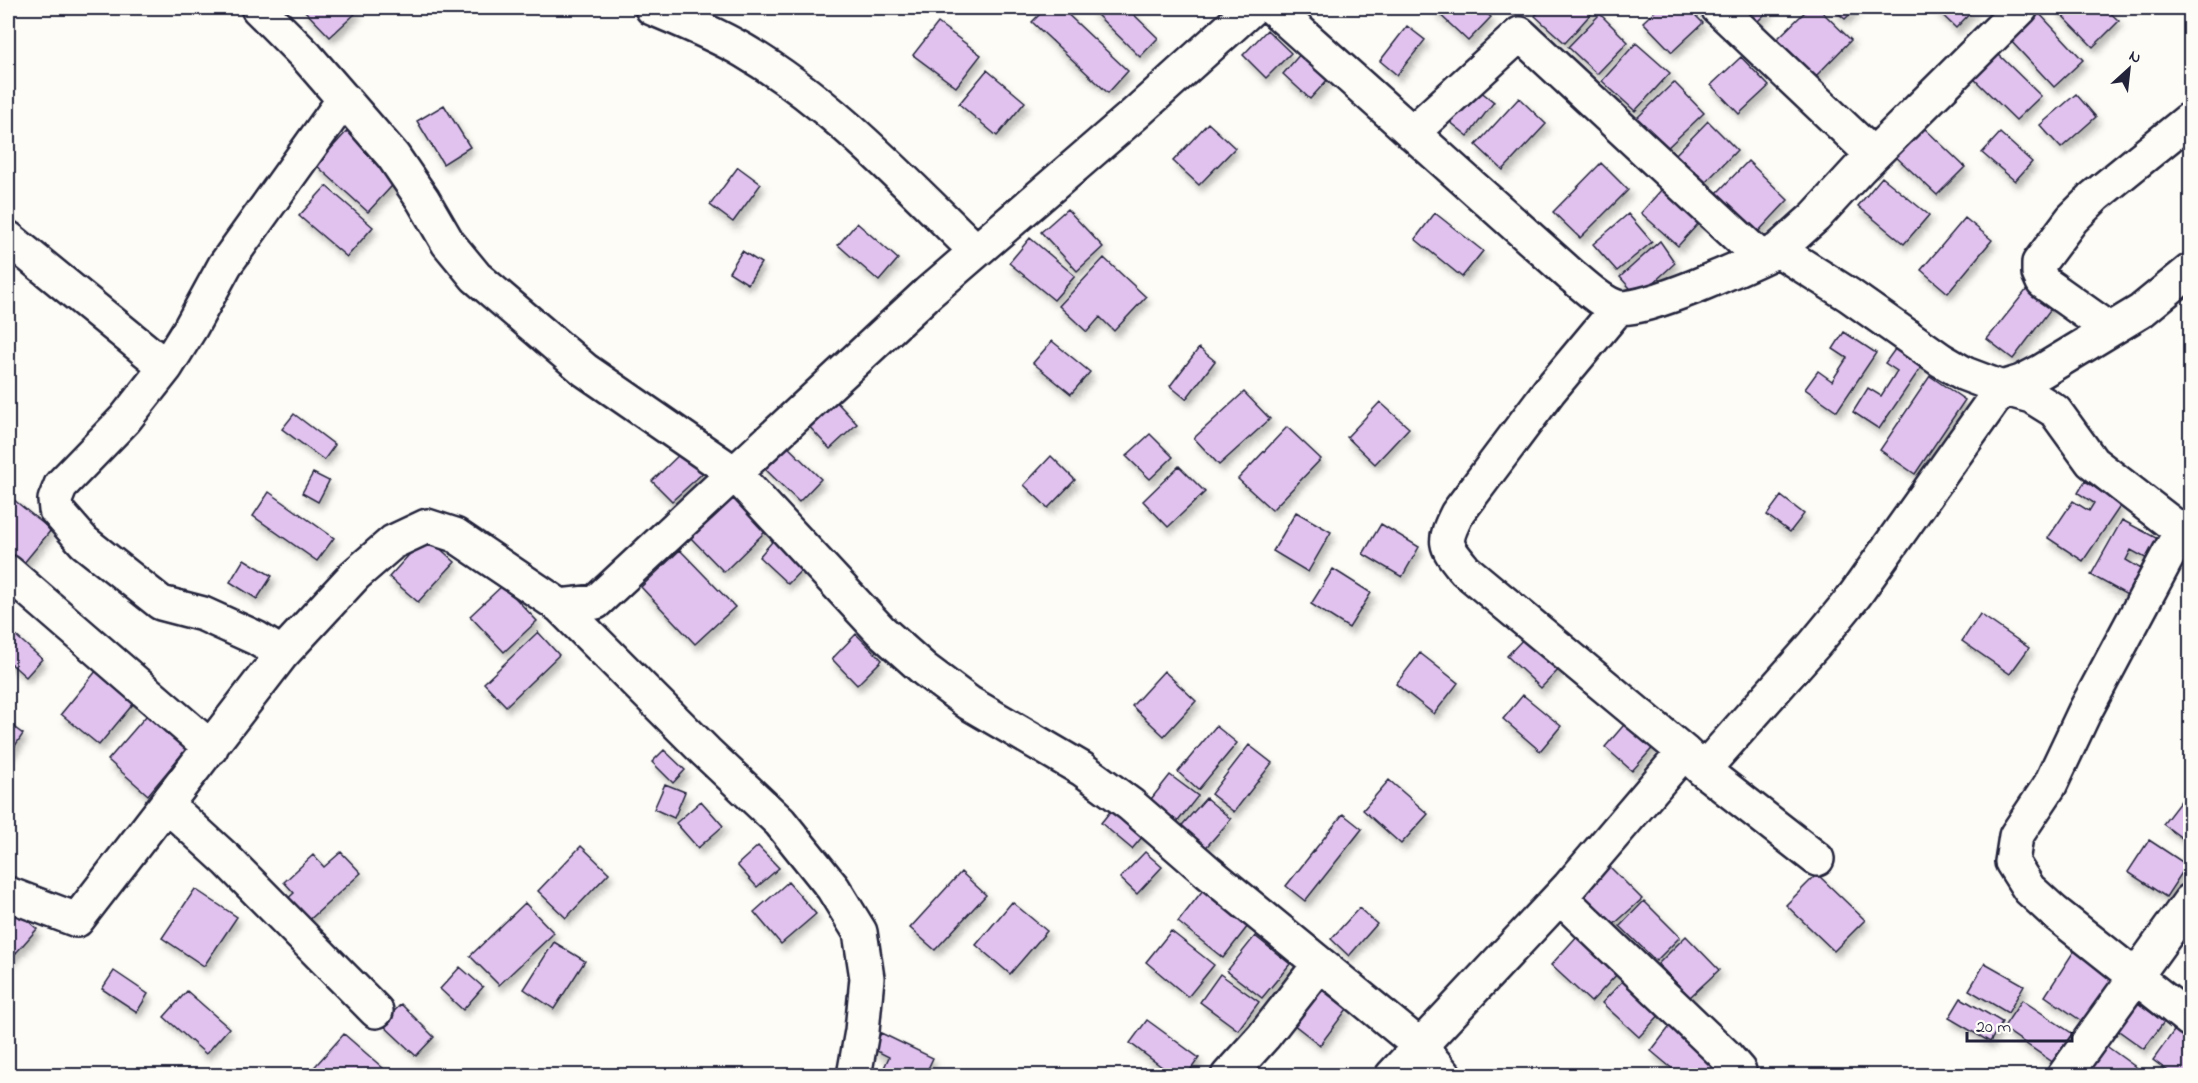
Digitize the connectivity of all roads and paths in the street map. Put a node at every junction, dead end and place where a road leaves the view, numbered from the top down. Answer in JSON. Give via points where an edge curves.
{"nodes":[{"id":1,"x":258,"y":8,"type":"edge"},
{"id":2,"x":652,"y":8,"type":"edge"},
{"id":3,"x":1252,"y":8,"type":"edge"},
{"id":4,"x":1273,"y":8,"type":"edge"},
{"id":5,"x":1718,"y":8,"type":"edge"},
{"id":6,"x":2020,"y":8,"type":"edge"},
{"id":7,"x":344,"y":99,"type":"junction"},
{"id":8,"x":2190,"y":119,"type":"edge"},
{"id":9,"x":1412,"y":133,"type":"junction"},
{"id":10,"x":1874,"y":155,"type":"junction"},
{"id":11,"x":8,"y":238,"type":"edge"},
{"id":12,"x":976,"y":251,"type":"junction"},
{"id":13,"x":1770,"y":254,"type":"junction"},
{"id":14,"x":2190,"y":271,"type":"edge"},
{"id":15,"x":1618,"y":308,"type":"junction"},
{"id":16,"x":2109,"y":329,"type":"junction"},
{"id":17,"x":166,"y":367,"type":"junction"},
{"id":18,"x":2002,"y":388,"type":"junction"},
{"id":19,"x":734,"y":473,"type":"junction"},
{"id":20,"x":2186,"y":532,"type":"edge"},
{"id":21,"x":8,"y":572,"type":"edge"},
{"id":22,"x":560,"y":606,"type":"junction"},
{"id":23,"x":282,"y":654,"type":"junction"},
{"id":24,"x":211,"y":748,"type":"junction"},
{"id":25,"x":1694,"y":761,"type":"junction"},
{"id":26,"x":167,"y":806,"type":"junction"},
{"id":27,"x":1817,"y":859,"type":"dead end"},
{"id":28,"x":8,"y":894,"type":"edge"},
{"id":29,"x":1560,"y":897,"type":"junction"},
{"id":30,"x":2190,"y":901,"type":"edge"},
{"id":31,"x":1320,"y":964,"type":"junction"},
{"id":32,"x":2135,"y":977,"type":"junction"},
{"id":33,"x":376,"y":1011,"type":"dead end"},
{"id":34,"x":2190,"y":1020,"type":"edge"},
{"id":35,"x":1419,"y":1046,"type":"junction"},
{"id":36,"x":854,"y":1076,"type":"edge"},
{"id":37,"x":1228,"y":1076,"type":"edge"},
{"id":38,"x":1392,"y":1076,"type":"edge"},
{"id":39,"x":1445,"y":1076,"type":"edge"},
{"id":40,"x":1740,"y":1076,"type":"edge"},
{"id":41,"x":2064,"y":1076,"type":"edge"}],
"edges":[{"from":1,"to":7,"type":"street"},
{"from":2,"to":12,"type":"street","via":[[743,51],[794,85],[858,137]]},
{"from":3,"to":12,"type":"street"},
{"from":4,"to":9,"type":"street"},
{"from":5,"to":10,"type":"street"},
{"from":6,"to":10,"type":"street"},
{"from":7,"to":17,"type":"street","via":[[225,265]]},
{"from":7,"to":19,"type":"street","via":[[393,156],[448,243],[476,277],[585,370]]},
{"from":8,"to":16,"type":"street","via":[[2095,196],[2065,227],[2039,263],[2043,282]]},
{"from":9,"to":13,"type":"street","via":[[1520,34]]},
{"from":9,"to":15,"type":"street","via":[[1571,275]]},
{"from":10,"to":13,"type":"street","via":[[1815,217]]},
{"from":11,"to":17,"type":"street"},
{"from":12,"to":19,"type":"street"},
{"from":13,"to":15,"type":"street","via":[[1693,287]]},
{"from":13,"to":18,"type":"street","via":[[1831,283],[1965,374]]},
{"from":14,"to":16,"type":"street","via":[[2141,311]]},
{"from":15,"to":25,"type":"street","via":[[1549,391],[1457,514],[1446,536],[1449,551],[1465,570]]},
{"from":16,"to":18,"type":"street","via":[[2042,371]]},
{"from":17,"to":23,"type":"street","via":[[124,419],[61,484],[56,510],[84,542],[161,603],[203,614]]},
{"from":18,"to":20,"type":"street","via":[[2031,396],[2055,411],[2092,462]]},
{"from":18,"to":25,"type":"street","via":[[1855,595],[1814,645]]},
{"from":19,"to":22,"type":"street","via":[[596,602]]},
{"from":19,"to":31,"type":"street","via":[[880,630],[925,670],[969,703],[1082,769],[1131,805]]},
{"from":20,"to":32,"type":"street","via":[[2084,713],[2050,785],[2016,836],[2013,862],[2029,889]]},
{"from":21,"to":24,"type":"street"},
{"from":22,"to":23,"type":"street","via":[[455,535],[427,526],[393,542],[355,575]]},
{"from":22,"to":36,"type":"street","via":[[780,822],[833,888],[860,932],[867,978]]},
{"from":23,"to":24,"type":"street"},
{"from":24,"to":26,"type":"street"},
{"from":25,"to":27,"type":"street"},
{"from":25,"to":29,"type":"street"},
{"from":26,"to":28,"type":"street","via":[[77,920]]},
{"from":26,"to":33,"type":"street","via":[[227,860]]},
{"from":29,"to":35,"type":"street"},
{"from":29,"to":40,"type":"street","via":[[1726,1056]]},
{"from":30,"to":32,"type":"street"},
{"from":31,"to":35,"type":"street"},
{"from":31,"to":37,"type":"street"},
{"from":32,"to":34,"type":"street"},
{"from":32,"to":41,"type":"street"},
{"from":35,"to":38,"type":"street"},
{"from":35,"to":39,"type":"street"}]}
